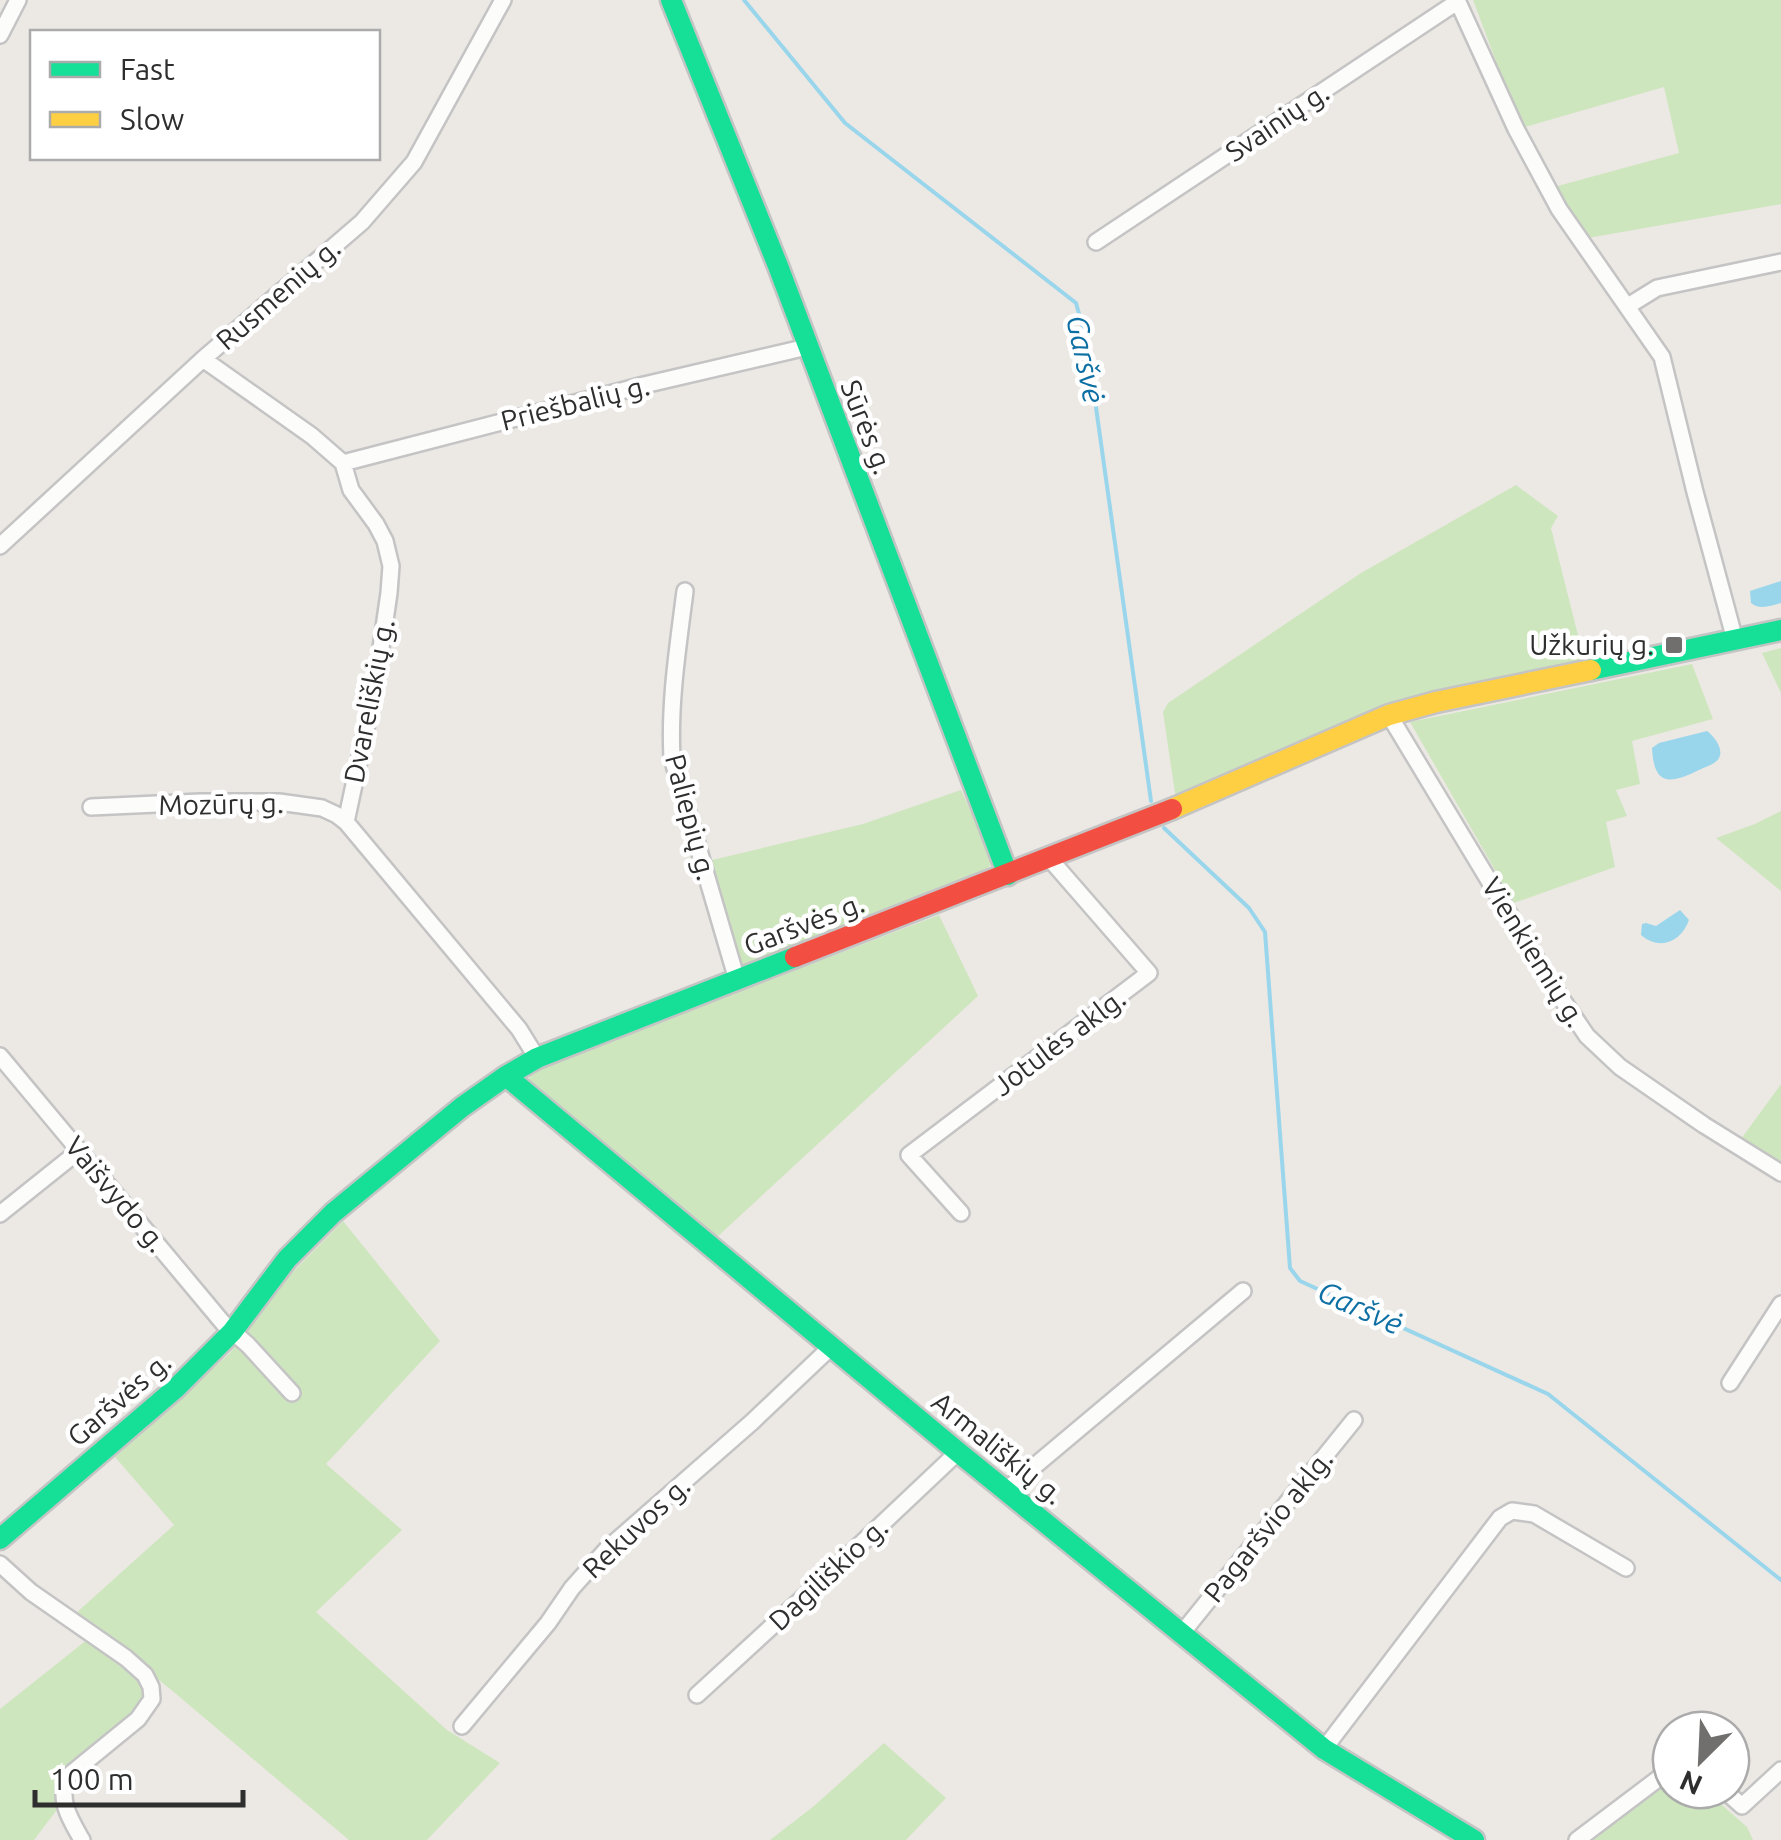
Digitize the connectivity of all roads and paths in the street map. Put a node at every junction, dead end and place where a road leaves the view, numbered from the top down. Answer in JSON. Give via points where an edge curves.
{"nodes":[{"id":1,"x":18,"y":0,"type":"edge"},
{"id":2,"x":503,"y":0,"type":"edge"},
{"id":3,"x":671,"y":0,"type":"edge"},
{"id":4,"x":1457,"y":1,"type":"edge"},
{"id":5,"x":1,"y":31,"type":"edge"},
{"id":6,"x":1096,"y":242,"type":"dead end"},
{"id":7,"x":1781,"y":262,"type":"edge"},
{"id":8,"x":1628,"y":306,"type":"junction"},
{"id":9,"x":808,"y":347,"type":"junction"},
{"id":10,"x":203,"y":360,"type":"junction"},
{"id":11,"x":343,"y":463,"type":"junction"},
{"id":12,"x":0,"y":546,"type":"edge"},
{"id":13,"x":685,"y":591,"type":"dead end"},
{"id":14,"x":1781,"y":630,"type":"edge"},
{"id":15,"x":1735,"y":640,"type":"junction"},
{"id":16,"x":1389,"y":715,"type":"junction"},
{"id":17,"x":91,"y":807,"type":"dead end"},
{"id":18,"x":346,"y":822,"type":"junction"},
{"id":19,"x":1049,"y":858,"type":"junction"},
{"id":20,"x":1008,"y":875,"type":"junction"},
{"id":21,"x":736,"y":980,"type":"junction"},
{"id":22,"x":0,"y":1056,"type":"edge"},
{"id":23,"x":537,"y":1058,"type":"junction"},
{"id":24,"x":506,"y":1076,"type":"junction"},
{"id":25,"x":80,"y":1150,"type":"junction"},
{"id":26,"x":1781,"y":1174,"type":"edge"},
{"id":27,"x":961,"y":1212,"type":"dead end"},
{"id":28,"x":0,"y":1214,"type":"edge"},
{"id":29,"x":1244,"y":1290,"type":"dead end"},
{"id":30,"x":1781,"y":1304,"type":"edge"},
{"id":31,"x":232,"y":1332,"type":"junction"},
{"id":32,"x":831,"y":1347,"type":"junction"},
{"id":33,"x":1730,"y":1383,"type":"dead end"},
{"id":34,"x":292,"y":1394,"type":"dead end"},
{"id":35,"x":1354,"y":1420,"type":"dead end"},
{"id":36,"x":958,"y":1452,"type":"junction"},
{"id":37,"x":1006,"y":1490,"type":"junction"},
{"id":38,"x":0,"y":1539,"type":"edge"},
{"id":39,"x":0,"y":1564,"type":"edge"},
{"id":40,"x":1626,"y":1568,"type":"dead end"},
{"id":41,"x":1182,"y":1633,"type":"junction"},
{"id":42,"x":697,"y":1695,"type":"dead end"},
{"id":43,"x":462,"y":1726,"type":"dead end"},
{"id":44,"x":1324,"y":1749,"type":"junction"},
{"id":45,"x":1781,"y":1770,"type":"edge"},
{"id":46,"x":1651,"y":1784,"type":"edge"},
{"id":47,"x":1751,"y":1798,"type":"edge"},
{"id":48,"x":82,"y":1840,"type":"edge"},
{"id":49,"x":1474,"y":1840,"type":"edge"},
{"id":50,"x":1577,"y":1840,"type":"edge"}],
"edges":[{"from":1,"to":5,"type":"street"},
{"from":2,"to":10,"type":"street","name":"Rusmenių g.","via":[[414,162],[362,222]]},
{"from":3,"to":9,"type":"street","name":"Sūrės g."},
{"from":4,"to":6,"type":"street","name":"Svainių g."},
{"from":4,"to":8,"type":"street","via":[[1559,208]]},
{"from":7,"to":8,"type":"street","via":[[1657,288]]},
{"from":8,"to":15,"type":"street","via":[[1662,357]]},
{"from":9,"to":11,"type":"street","name":"Priešbalių g."},
{"from":9,"to":20,"type":"street","name":"Sūrės g."},
{"from":10,"to":11,"type":"street","name":"Dvareliškių g."},
{"from":10,"to":12,"type":"street","name":"Rusmenių g."},
{"from":11,"to":18,"type":"street","name":"Dvareliškių g.","via":[[391,566],[376,682]]},
{"from":13,"to":21,"type":"street","name":"Paliepių g.","via":[[672,758]]},
{"from":14,"to":15,"type":"street","name":"Garšvės g."},
{"from":15,"to":16,"type":"street","name":"Garšvės g."},
{"from":16,"to":19,"type":"street","name":"Garšvės g."},
{"from":16,"to":26,"type":"street","name":"Vienkiemių g.","via":[[1587,1036],[1620,1066]]},
{"from":17,"to":18,"type":"street","name":"Mozūrų g.","via":[[278,802],[322,808]]},
{"from":18,"to":23,"type":"street","name":"Dvareliškių g.","via":[[520,1029]]},
{"from":19,"to":20,"type":"street","name":"Garšvės g."},
{"from":19,"to":27,"type":"street","name":"Jotulės aklg.","via":[[1148,973],[910,1155]]},
{"from":20,"to":21,"type":"street","name":"Garšvės g."},
{"from":21,"to":23,"type":"street","name":"Garšvės g."},
{"from":22,"to":25,"type":"street","name":"Vaišvydo g."},
{"from":23,"to":24,"type":"street","name":"Garšvės g."},
{"from":24,"to":31,"type":"street","name":"Garšvės g.","via":[[333,1213],[287,1259]]},
{"from":24,"to":32,"type":"street","name":"Armališkių g."},
{"from":25,"to":28,"type":"street"},
{"from":25,"to":31,"type":"street","name":"Vaišvydo g."},
{"from":29,"to":37,"type":"street"},
{"from":30,"to":33,"type":"street"},
{"from":31,"to":34,"type":"street","name":"Vaišvydo g."},
{"from":31,"to":38,"type":"street","name":"Garšvės g."},
{"from":32,"to":36,"type":"street","name":"Armališkių g."},
{"from":32,"to":43,"type":"street","name":"Rekuvos g.","via":[[606,1549]]},
{"from":35,"to":41,"type":"street","name":"Pagaršvio aklg."},
{"from":36,"to":37,"type":"street","name":"Armališkių g."},
{"from":36,"to":42,"type":"street","name":"Dagiliškio g."},
{"from":37,"to":41,"type":"street","name":"Armališkių g."},
{"from":39,"to":48,"type":"street","via":[[126,1658],[151,1687],[152,1699],[138,1718],[67,1777],[66,1810]]},
{"from":40,"to":44,"type":"street","via":[[1534,1514],[1512,1511],[1500,1518]]},
{"from":41,"to":44,"type":"street","name":"Armališkių g."},
{"from":44,"to":49,"type":"street","name":"Armališkių g."},
{"from":45,"to":47,"type":"street"},
{"from":46,"to":50,"type":"street"}]}
